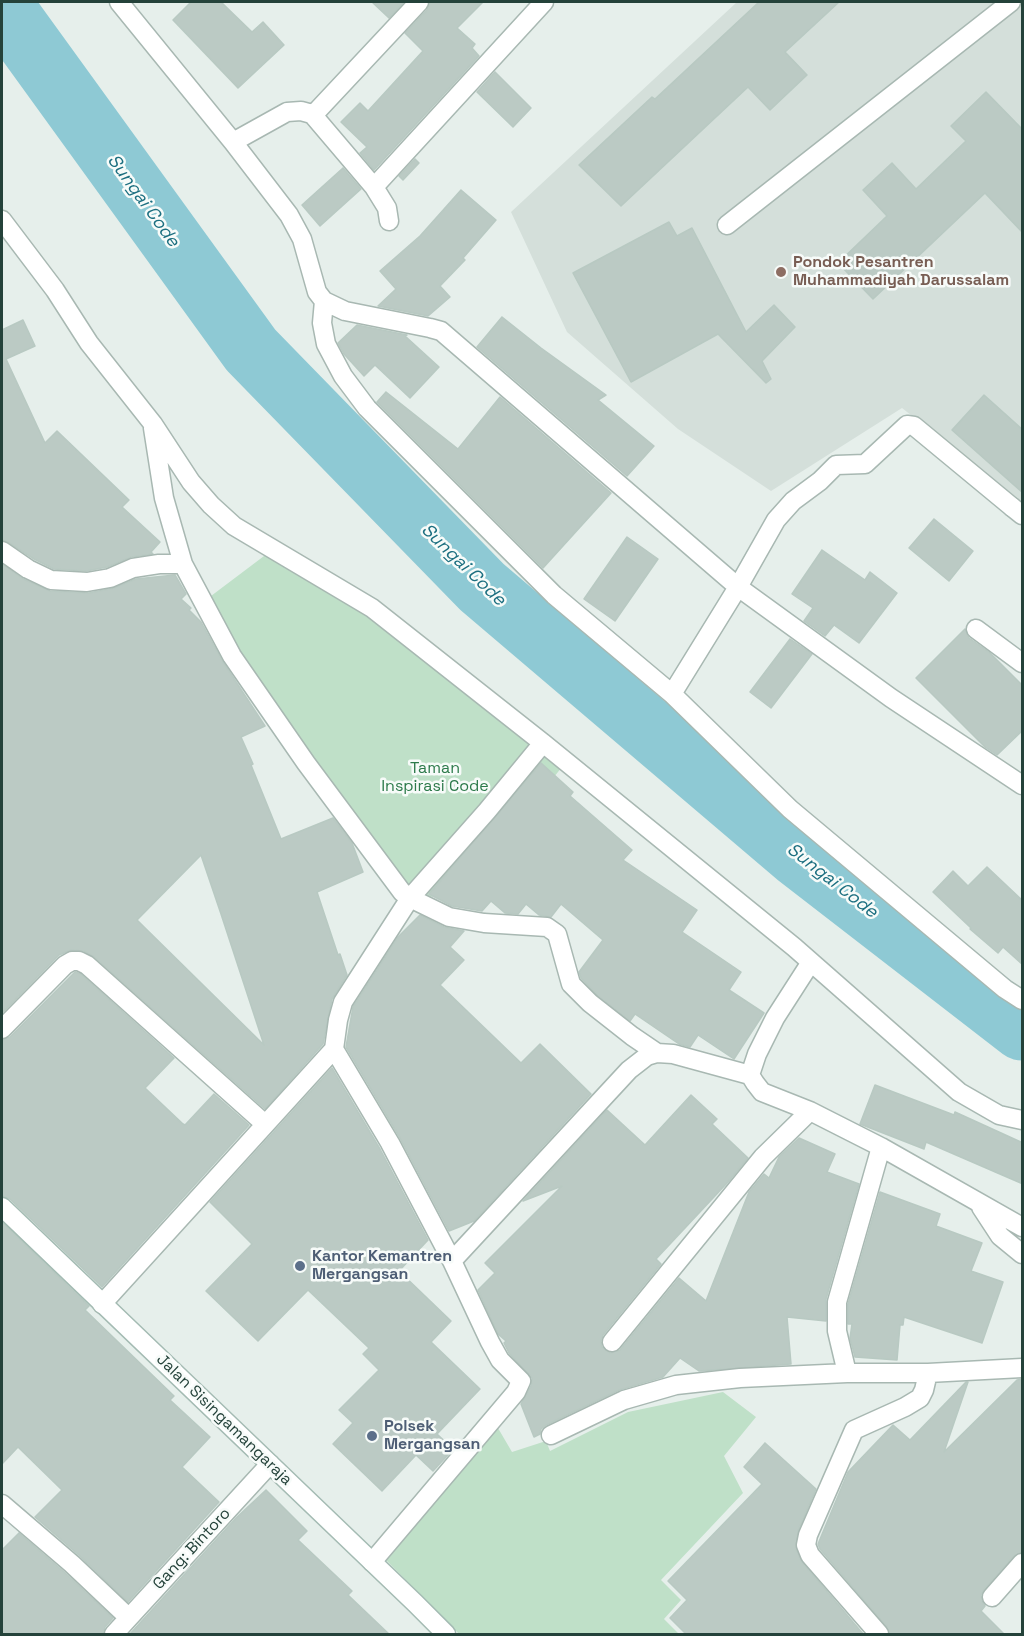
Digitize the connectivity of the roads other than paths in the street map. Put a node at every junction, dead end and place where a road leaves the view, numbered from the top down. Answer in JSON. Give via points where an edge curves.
{"nodes":[{"id":1,"x":119,"y":2,"type":"edge"},
{"id":2,"x":419,"y":2,"type":"edge"},
{"id":3,"x":544,"y":2,"type":"edge"},
{"id":4,"x":1011,"y":2,"type":"edge"},
{"id":5,"x":312,"y":114,"type":"junction"},
{"id":6,"x":233,"y":142,"type":"junction"},
{"id":7,"x":374,"y":187,"type":"junction"},
{"id":8,"x":2,"y":220,"type":"edge"},
{"id":9,"x":389,"y":221,"type":"dead end"},
{"id":10,"x":726,"y":225,"type":"dead end"},
{"id":11,"x":324,"y":301,"type":"junction"},
{"id":12,"x":153,"y":424,"type":"junction"},
{"id":13,"x":1017,"y":511,"type":"edge"},
{"id":14,"x":2,"y":551,"type":"edge"},
{"id":15,"x":183,"y":564,"type":"junction"},
{"id":16,"x":738,"y":587,"type":"junction"},
{"id":17,"x":976,"y":629,"type":"dead end"},
{"id":18,"x":1023,"y":663,"type":"edge"},
{"id":19,"x":672,"y":694,"type":"junction"},
{"id":20,"x":543,"y":743,"type":"junction"},
{"id":21,"x":1023,"y":785,"type":"edge"},
{"id":22,"x":410,"y":898,"type":"junction"},
{"id":23,"x":811,"y":962,"type":"junction"},
{"id":24,"x":1023,"y":1000,"type":"edge"},
{"id":25,"x":2,"y":1029,"type":"edge"},
{"id":26,"x":334,"y":1049,"type":"junction"},
{"id":27,"x":657,"y":1053,"type":"junction"},
{"id":28,"x":750,"y":1075,"type":"junction"},
{"id":29,"x":810,"y":1111,"type":"junction"},
{"id":30,"x":1023,"y":1120,"type":"edge"},
{"id":31,"x":265,"y":1124,"type":"junction"},
{"id":32,"x":881,"y":1147,"type":"junction"},
{"id":33,"x":978,"y":1203,"type":"junction"},
{"id":34,"x":2,"y":1207,"type":"edge"},
{"id":35,"x":1023,"y":1227,"type":"edge"},
{"id":36,"x":1023,"y":1254,"type":"edge"},
{"id":37,"x":452,"y":1261,"type":"junction"},
{"id":38,"x":102,"y":1304,"type":"junction"},
{"id":39,"x":612,"y":1342,"type":"dead end"},
{"id":40,"x":1023,"y":1368,"type":"edge"},
{"id":41,"x":847,"y":1373,"type":"junction"},
{"id":42,"x":928,"y":1373,"type":"junction"},
{"id":43,"x":551,"y":1435,"type":"dead end"},
{"id":44,"x":270,"y":1464,"type":"junction"},
{"id":45,"x":2,"y":1504,"type":"edge"},
{"id":46,"x":372,"y":1562,"type":"junction"},
{"id":47,"x":1023,"y":1563,"type":"edge"},
{"id":48,"x":992,"y":1597,"type":"dead end"},
{"id":49,"x":128,"y":1617,"type":"junction"},
{"id":50,"x":114,"y":1635,"type":"edge"},
{"id":51,"x":446,"y":1635,"type":"edge"},
{"id":52,"x":879,"y":1635,"type":"edge"}],
"edges":[{"from":1,"to":6,"type":"street"},
{"from":2,"to":5,"type":"street"},
{"from":3,"to":7,"type":"street"},
{"from":4,"to":10,"type":"street"},
{"from":5,"to":6,"type":"street","via":[[287,112]]},
{"from":5,"to":7,"type":"street"},
{"from":6,"to":11,"type":"street","via":[[298,228]]},
{"from":7,"to":9,"type":"street","via":[[387,208]]},
{"from":8,"to":12,"type":"street","via":[[89,343]]},
{"from":11,"to":16,"type":"street","via":[[345,311],[441,332]]},
{"from":11,"to":19,"type":"street","via":[[322,323],[326,344],[342,376],[367,408],[554,595]]},
{"from":12,"to":15,"type":"street","via":[[164,498]]},
{"from":12,"to":20,"type":"street","via":[[191,482],[234,526],[372,608]]},
{"from":13,"to":16,"type":"street","via":[[914,426],[907,425],[866,464],[836,465],[793,501],[776,520]]},
{"from":14,"to":15,"type":"street","via":[[51,580],[87,582],[110,579],[133,568]]},
{"from":15,"to":22,"type":"street","via":[[232,656],[396,885]]},
{"from":16,"to":19,"type":"street"},
{"from":16,"to":21,"type":"street","via":[[891,698]]},
{"from":17,"to":18,"type":"street"},
{"from":19,"to":24,"type":"street","via":[[798,816],[996,982]]},
{"from":20,"to":22,"type":"street"},
{"from":20,"to":23,"type":"street"},
{"from":22,"to":26,"type":"street","via":[[343,1002]]},
{"from":22,"to":27,"type":"street","via":[[449,917],[547,927],[556,934],[571,984]]},
{"from":23,"to":28,"type":"street","via":[[775,1018]]},
{"from":23,"to":30,"type":"street","via":[[960,1092],[999,1115]]},
{"from":25,"to":31,"type":"street","via":[[65,965],[79,961]]},
{"from":26,"to":31,"type":"street"},
{"from":26,"to":37,"type":"street","via":[[390,1143]]},
{"from":27,"to":28,"type":"street"},
{"from":27,"to":37,"type":"street","via":[[628,1070]]},
{"from":28,"to":29,"type":"street","via":[[762,1092]]},
{"from":29,"to":32,"type":"street"},
{"from":29,"to":39,"type":"street","via":[[763,1157]]},
{"from":31,"to":38,"type":"street"},
{"from":32,"to":33,"type":"street"},
{"from":32,"to":41,"type":"street","via":[[837,1302],[837,1331]]},
{"from":33,"to":35,"type":"street"},
{"from":33,"to":36,"type":"street","via":[[1000,1236]]},
{"from":34,"to":38,"type":"street","name":"Jalan Sisingamangaraja"},
{"from":37,"to":46,"type":"street","via":[[500,1360],[521,1381],[516,1392]]},
{"from":38,"to":44,"type":"street","name":"Jalan Sisingamangaraja"},
{"from":40,"to":42,"type":"street"},
{"from":41,"to":42,"type":"street"},
{"from":41,"to":43,"type":"street","via":[[676,1385],[624,1400]]},
{"from":42,"to":52,"type":"street","via":[[920,1398],[854,1430],[806,1545],[810,1555]]},
{"from":44,"to":46,"type":"street","name":"Jalan Sisingamangaraja"},
{"from":44,"to":49,"type":"street","name":"Gang: Bintoro"},
{"from":45,"to":49,"type":"street"},
{"from":46,"to":51,"type":"street","name":"Jalan Sisingamangaraja"},
{"from":47,"to":48,"type":"street"},
{"from":49,"to":50,"type":"street","name":"Gang: Bintoro"}]}
